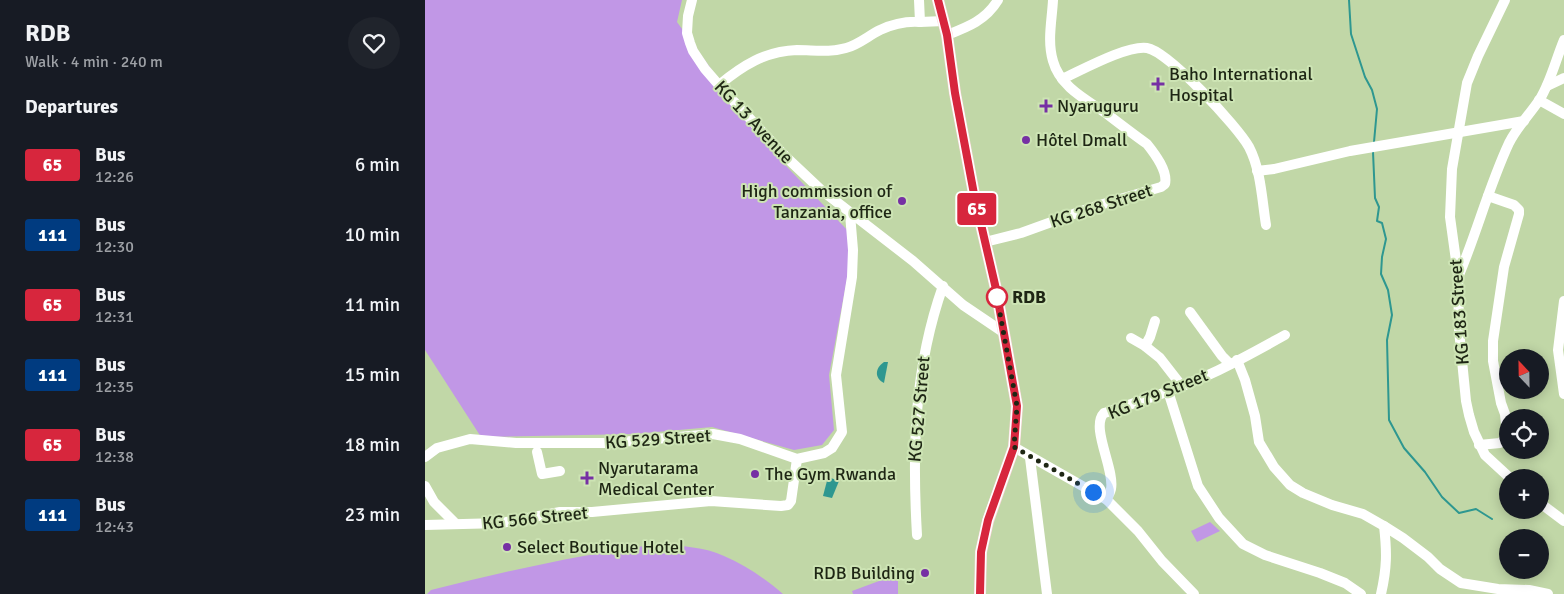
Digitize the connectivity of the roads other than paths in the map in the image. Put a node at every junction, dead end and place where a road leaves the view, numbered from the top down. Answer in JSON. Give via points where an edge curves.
{"nodes":[{"id":1,"x":692,"y":0,"type":"edge"},
{"id":2,"x":919,"y":0,"type":"edge"},
{"id":3,"x":938,"y":0,"type":"edge"},
{"id":4,"x":998,"y":0,"type":"edge"},
{"id":5,"x":1053,"y":0,"type":"edge"},
{"id":6,"x":1505,"y":0,"type":"edge"},
{"id":7,"x":944,"y":21,"type":"junction"},
{"id":8,"x":921,"y":22,"type":"junction"},
{"id":9,"x":947,"y":35,"type":"junction"},
{"id":10,"x":1564,"y":40,"type":"edge"},
{"id":11,"x":1564,"y":78,"type":"edge"},
{"id":12,"x":1062,"y":79,"type":"junction"},
{"id":13,"x":719,"y":85,"type":"junction"},
{"id":14,"x":1547,"y":86,"type":"junction"},
{"id":15,"x":1539,"y":100,"type":"junction"},
{"id":16,"x":1564,"y":114,"type":"edge"},
{"id":17,"x":1524,"y":121,"type":"junction"},
{"id":18,"x":1458,"y":133,"type":"junction"},
{"id":19,"x":1257,"y":171,"type":"junction"},
{"id":20,"x":1489,"y":196,"type":"junction"},
{"id":21,"x":850,"y":214,"type":"junction"},
{"id":22,"x":1266,"y":225,"type":"dead end"},
{"id":23,"x":985,"y":242,"type":"junction"},
{"id":24,"x":1458,"y":276,"type":"junction"},
{"id":25,"x":943,"y":286,"type":"junction"},
{"id":26,"x":1564,"y":301,"type":"edge"},
{"id":27,"x":1190,"y":312,"type":"dead end"},
{"id":28,"x":1155,"y":321,"type":"dead end"},
{"id":29,"x":1003,"y":332,"type":"junction"},
{"id":30,"x":1285,"y":335,"type":"dead end"},
{"id":31,"x":1131,"y":338,"type":"dead end"},
{"id":32,"x":1145,"y":346,"type":"junction"},
{"id":33,"x":1234,"y":362,"type":"junction"},
{"id":34,"x":1181,"y":385,"type":"junction"},
{"id":35,"x":1168,"y":391,"type":"junction"},
{"id":36,"x":1564,"y":394,"type":"edge"},
{"id":37,"x":1479,"y":445,"type":"junction"},
{"id":38,"x":1014,"y":447,"type":"junction"},
{"id":39,"x":537,"y":452,"type":"dead end"},
{"id":40,"x":425,"y":457,"type":"edge"},
{"id":41,"x":1030,"y":458,"type":"junction"},
{"id":42,"x":797,"y":459,"type":"junction"},
{"id":43,"x":1501,"y":469,"type":"edge"},
{"id":44,"x":560,"y":471,"type":"dead end"},
{"id":45,"x":425,"y":486,"type":"edge"},
{"id":46,"x":1107,"y":500,"type":"junction"},
{"id":47,"x":434,"y":502,"type":"junction"},
{"id":48,"x":1549,"y":510,"type":"edge"},
{"id":49,"x":1564,"y":521,"type":"edge"},
{"id":50,"x":437,"y":524,"type":"junction"},
{"id":51,"x":455,"y":524,"type":"junction"},
{"id":52,"x":425,"y":526,"type":"edge"},
{"id":53,"x":1384,"y":526,"type":"junction"},
{"id":54,"x":917,"y":535,"type":"dead end"},
{"id":55,"x":980,"y":594,"type":"edge"},
{"id":56,"x":1047,"y":594,"type":"edge"},
{"id":57,"x":1194,"y":594,"type":"edge"},
{"id":58,"x":1361,"y":594,"type":"edge"},
{"id":59,"x":1381,"y":594,"type":"edge"},
{"id":60,"x":1548,"y":594,"type":"edge"}],
"edges":[{"from":1,"to":13,"type":"street","name":"KG 13 Avenue","via":[[687,33],[690,43],[693,52]]},
{"from":2,"to":8,"type":"street"},
{"from":3,"to":7,"type":"main road"},
{"from":4,"to":9,"type":"street","via":[[975,24]]},
{"from":5,"to":12,"type":"street","name":"KG 268 Street","via":[[1051,52],[1053,64]]},
{"from":6,"to":18,"type":"street","name":"KG 183 Street","via":[[1467,83]]},
{"from":7,"to":8,"type":"street"},
{"from":7,"to":9,"type":"main road"},
{"from":8,"to":13,"type":"street","via":[[895,24],[849,48],[777,52],[760,57]]},
{"from":9,"to":23,"type":"main road","via":[[955,93]]},
{"from":10,"to":14,"type":"street"},
{"from":11,"to":14,"type":"street"},
{"from":12,"to":19,"type":"street","via":[[1128,50],[1156,50],[1175,65],[1239,132],[1250,148]]},
{"from":12,"to":23,"type":"street","name":"KG 268 Street","via":[[1147,144],[1164,173],[1165,184]]},
{"from":13,"to":21,"type":"street","name":"KG 13 Avenue","via":[[785,156]]},
{"from":14,"to":15,"type":"street"},
{"from":15,"to":16,"type":"street"},
{"from":15,"to":17,"type":"street"},
{"from":17,"to":18,"type":"street"},
{"from":17,"to":20,"type":"street","via":[[1510,142]]},
{"from":18,"to":19,"type":"street"},
{"from":18,"to":24,"type":"street","name":"KG 183 Street","via":[[1450,217]]},
{"from":19,"to":22,"type":"street"},
{"from":20,"to":24,"type":"street"},
{"from":20,"to":37,"type":"street","via":[[1514,206],[1519,214],[1504,267],[1493,341],[1493,361],[1507,437],[1500,443]]},
{"from":21,"to":25,"type":"street","name":"KG 13 Avenue"},
{"from":21,"to":42,"type":"street","via":[[852,277],[837,375],[842,432],[832,448]]},
{"from":23,"to":29,"type":"main road"},
{"from":24,"to":37,"type":"street","name":"KG 183 Street","via":[[1466,402]]},
{"from":25,"to":29,"type":"street","name":"KG 13 Avenue","via":[[963,305]]},
{"from":25,"to":54,"type":"street","name":"KG 527 Street","via":[[923,354],[919,386],[913,472]]},
{"from":26,"to":36,"type":"street","via":[[1558,350]]},
{"from":27,"to":33,"type":"street","via":[[1222,356]]},
{"from":28,"to":32,"type":"street"},
{"from":29,"to":38,"type":"main road","via":[[1017,406]]},
{"from":30,"to":33,"type":"street","name":"KG 179 Street"},
{"from":31,"to":32,"type":"street"},
{"from":32,"to":34,"type":"street","via":[[1160,358]]},
{"from":33,"to":34,"type":"street","name":"KG 179 Street"},
{"from":33,"to":53,"type":"street","via":[[1245,380],[1259,442],[1290,485],[1333,505],[1363,514]]},
{"from":34,"to":35,"type":"street","name":"KG 179 Street"},
{"from":35,"to":46,"type":"street","name":"KG 179 Street","via":[[1100,417],[1111,481]]},
{"from":35,"to":58,"type":"street","via":[[1198,486],[1219,518],[1243,544],[1265,555],[1320,572]]},
{"from":37,"to":43,"type":"street","name":"KG 183 Street"},
{"from":38,"to":41,"type":"street"},
{"from":38,"to":55,"type":"main road","via":[[988,520],[981,552]]},
{"from":39,"to":44,"type":"street","via":[[542,474]]},
{"from":40,"to":42,"type":"street","name":"KG 529 Street","via":[[437,448],[470,439],[516,443],[609,443],[720,435]]},
{"from":41,"to":46,"type":"street"},
{"from":41,"to":56,"type":"street"},
{"from":42,"to":51,"type":"street","name":"KG 566 Street","via":[[793,495],[788,505],[711,501],[560,512],[501,522]]},
{"from":45,"to":47,"type":"street"},
{"from":46,"to":57,"type":"street"},
{"from":47,"to":50,"type":"street"},
{"from":47,"to":51,"type":"street"},
{"from":48,"to":49,"type":"street"},
{"from":50,"to":51,"type":"street","name":"KG 566 Street"},
{"from":50,"to":52,"type":"street","name":"KG 566 Street"},
{"from":53,"to":59,"type":"street","via":[[1387,552]]},
{"from":53,"to":60,"type":"street","via":[[1461,583]]}]}
